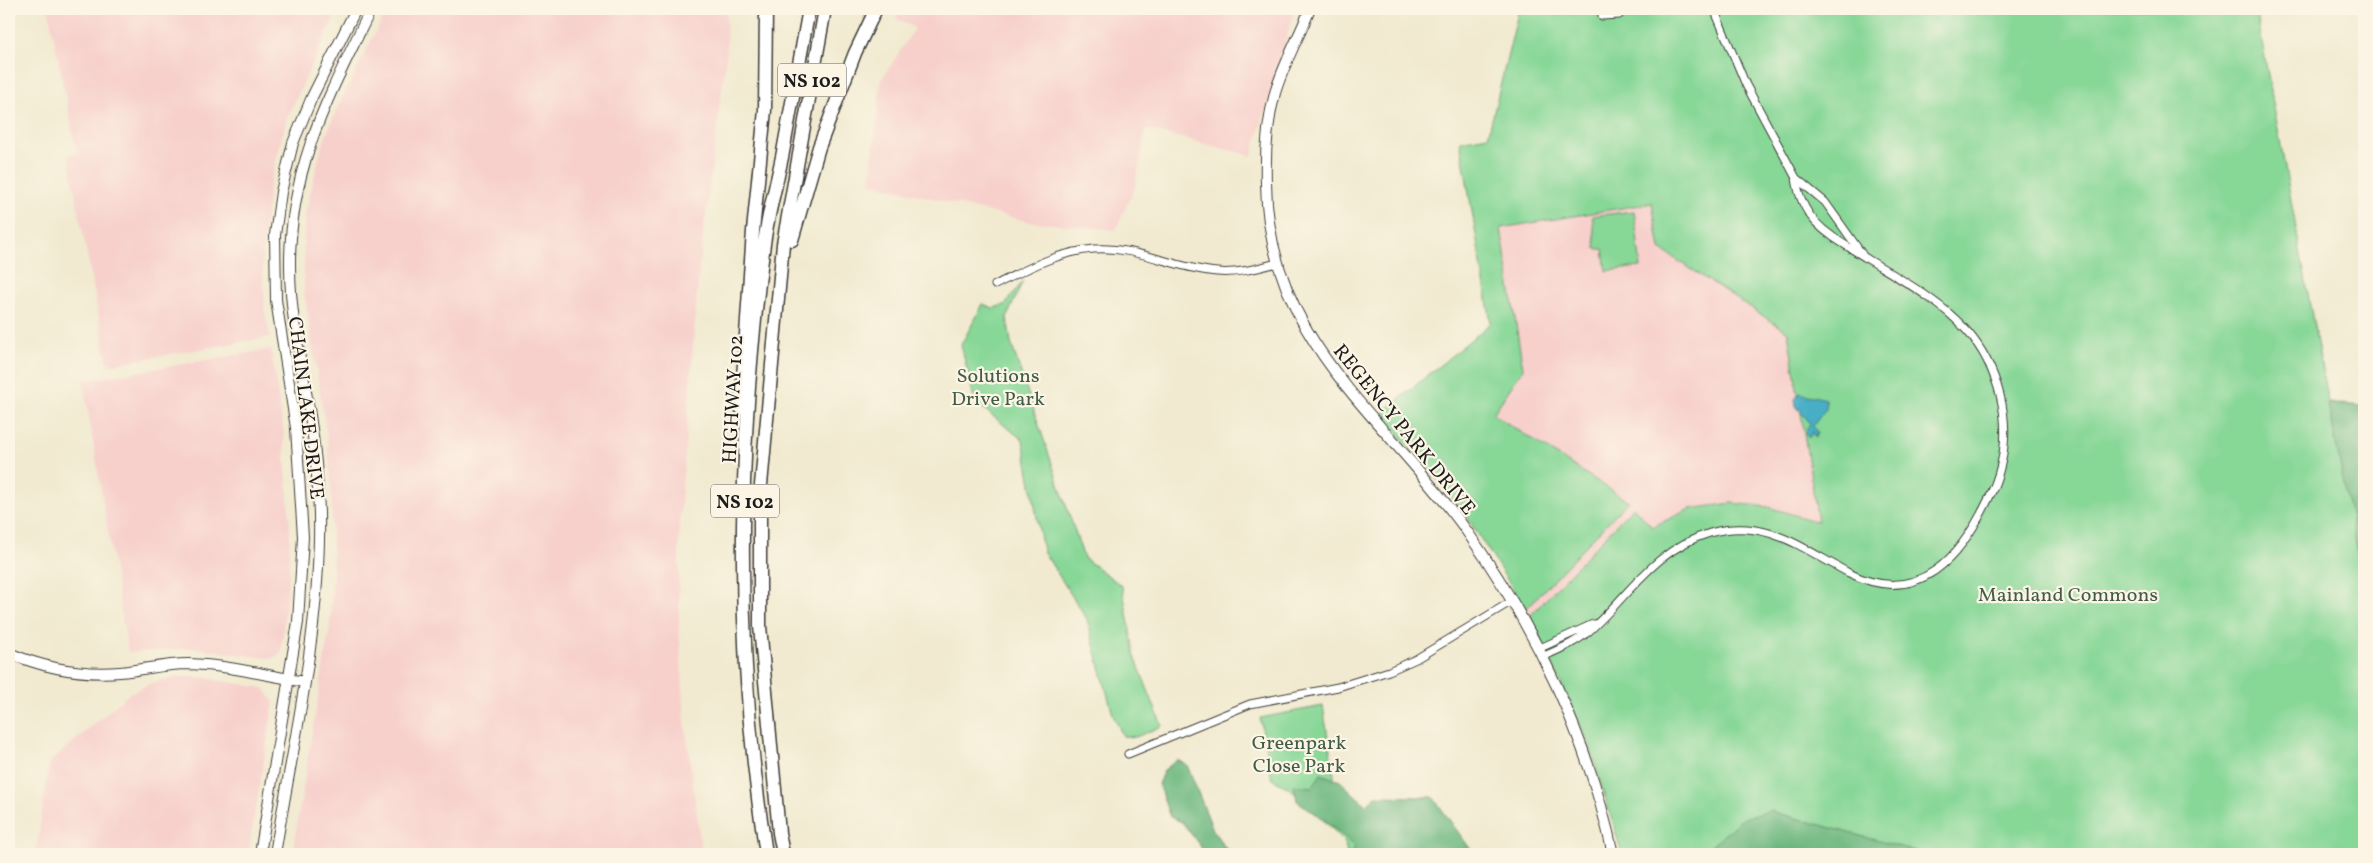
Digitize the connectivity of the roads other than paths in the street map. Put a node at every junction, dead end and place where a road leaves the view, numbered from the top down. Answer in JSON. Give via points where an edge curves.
{"nodes":[{"id":1,"x":356,"y":9,"type":"edge"},
{"id":2,"x":371,"y":9,"type":"edge"},
{"id":3,"x":766,"y":9,"type":"edge"},
{"id":4,"x":809,"y":9,"type":"edge"},
{"id":5,"x":825,"y":9,"type":"edge"},
{"id":6,"x":876,"y":9,"type":"edge"},
{"id":7,"x":1310,"y":9,"type":"edge"},
{"id":8,"x":1602,"y":9,"type":"edge"},
{"id":9,"x":1619,"y":9,"type":"edge"},
{"id":10,"x":1714,"y":9,"type":"edge"},
{"id":11,"x":1796,"y":178,"type":"junction"},
{"id":12,"x":1864,"y":256,"type":"junction"},
{"id":13,"x":1277,"y":263,"type":"junction"},
{"id":14,"x":995,"y":285,"type":"dead end"},
{"id":15,"x":760,"y":496,"type":"junction"},
{"id":16,"x":742,"y":596,"type":"junction"},
{"id":17,"x":1512,"y":601,"type":"junction"},
{"id":18,"x":9,"y":653,"type":"edge"},
{"id":19,"x":1540,"y":653,"type":"junction"},
{"id":20,"x":289,"y":679,"type":"junction"},
{"id":21,"x":304,"y":682,"type":"junction"},
{"id":22,"x":1128,"y":754,"type":"dead end"},
{"id":23,"x":260,"y":854,"type":"edge"},
{"id":24,"x":275,"y":854,"type":"edge"},
{"id":25,"x":766,"y":854,"type":"edge"},
{"id":26,"x":783,"y":854,"type":"edge"},
{"id":27,"x":1614,"y":854,"type":"edge"}],
"edges":[{"from":1,"to":20,"type":"street","name":"CHAIN LAKE DRIVE","via":[[293,143],[275,235],[276,300],[296,428],[303,537],[298,622]]},
{"from":2,"to":21,"type":"street","name":"CHAIN LAKE DRIVE","via":[[313,133],[292,220],[292,303],[310,420],[318,509],[315,601]]},
{"from":3,"to":16,"type":"highway","via":[[765,110],[741,385]]},
{"from":4,"to":16,"type":"highway","name":"HIGHWAY 102","number":"NS 102","via":[[764,241],[748,405]]},
{"from":5,"to":15,"type":"highway","name":"HIGHWAY 102","number":"NS 102","via":[[783,244]]},
{"from":6,"to":15,"type":"highway","via":[[855,53],[819,147],[793,234],[783,290]]},
{"from":7,"to":13,"type":"street","name":"REGENCY PARK DRIVE","via":[[1275,94],[1266,149],[1266,198]]},
{"from":8,"to":9,"type":"street","via":[[1602,16],[1619,15]]},
{"from":10,"to":11,"type":"street","via":[[1746,85]]},
{"from":11,"to":12,"type":"street","via":[[1825,202]]},
{"from":11,"to":12,"type":"street","via":[[1798,194],[1819,226],[1835,240]]},
{"from":12,"to":19,"type":"street","via":[[1946,311],[1967,330],[1981,350],[1998,388],[2005,430],[2001,468],[1979,519],[1960,547],[1927,577],[1914,582],[1884,584],[1850,573],[1784,537],[1744,529],[1711,533],[1686,542],[1661,557],[1598,622]]},
{"from":13,"to":14,"type":"street","via":[[1219,273],[1130,251],[1095,249],[1066,253]]},
{"from":13,"to":17,"type":"street","name":"REGENCY PARK DRIVE","via":[[1295,311],[1333,372],[1424,477],[1465,530]]},
{"from":15,"to":26,"type":"highway","name":"HIGHWAY 102","number":"NS 102","via":[[760,626]]},
{"from":16,"to":25,"type":"highway","name":"HIGHWAY 102","number":"NS 102","via":[[754,760]]},
{"from":17,"to":19,"type":"street","name":"REGENCY PARK DRIVE"},
{"from":17,"to":22,"type":"street","via":[[1416,659],[1389,671],[1338,687],[1244,706]]},
{"from":18,"to":20,"type":"street","via":[[42,665],[80,672],[198,665]]},
{"from":19,"to":27,"type":"street","name":"REGENCY PARK DRIVE","via":[[1593,777]]},
{"from":20,"to":21,"type":"street"},
{"from":20,"to":23,"type":"street","name":"CHAIN LAKE DRIVE"},
{"from":21,"to":24,"type":"street","name":"CHAIN LAKE DRIVE"}]}
